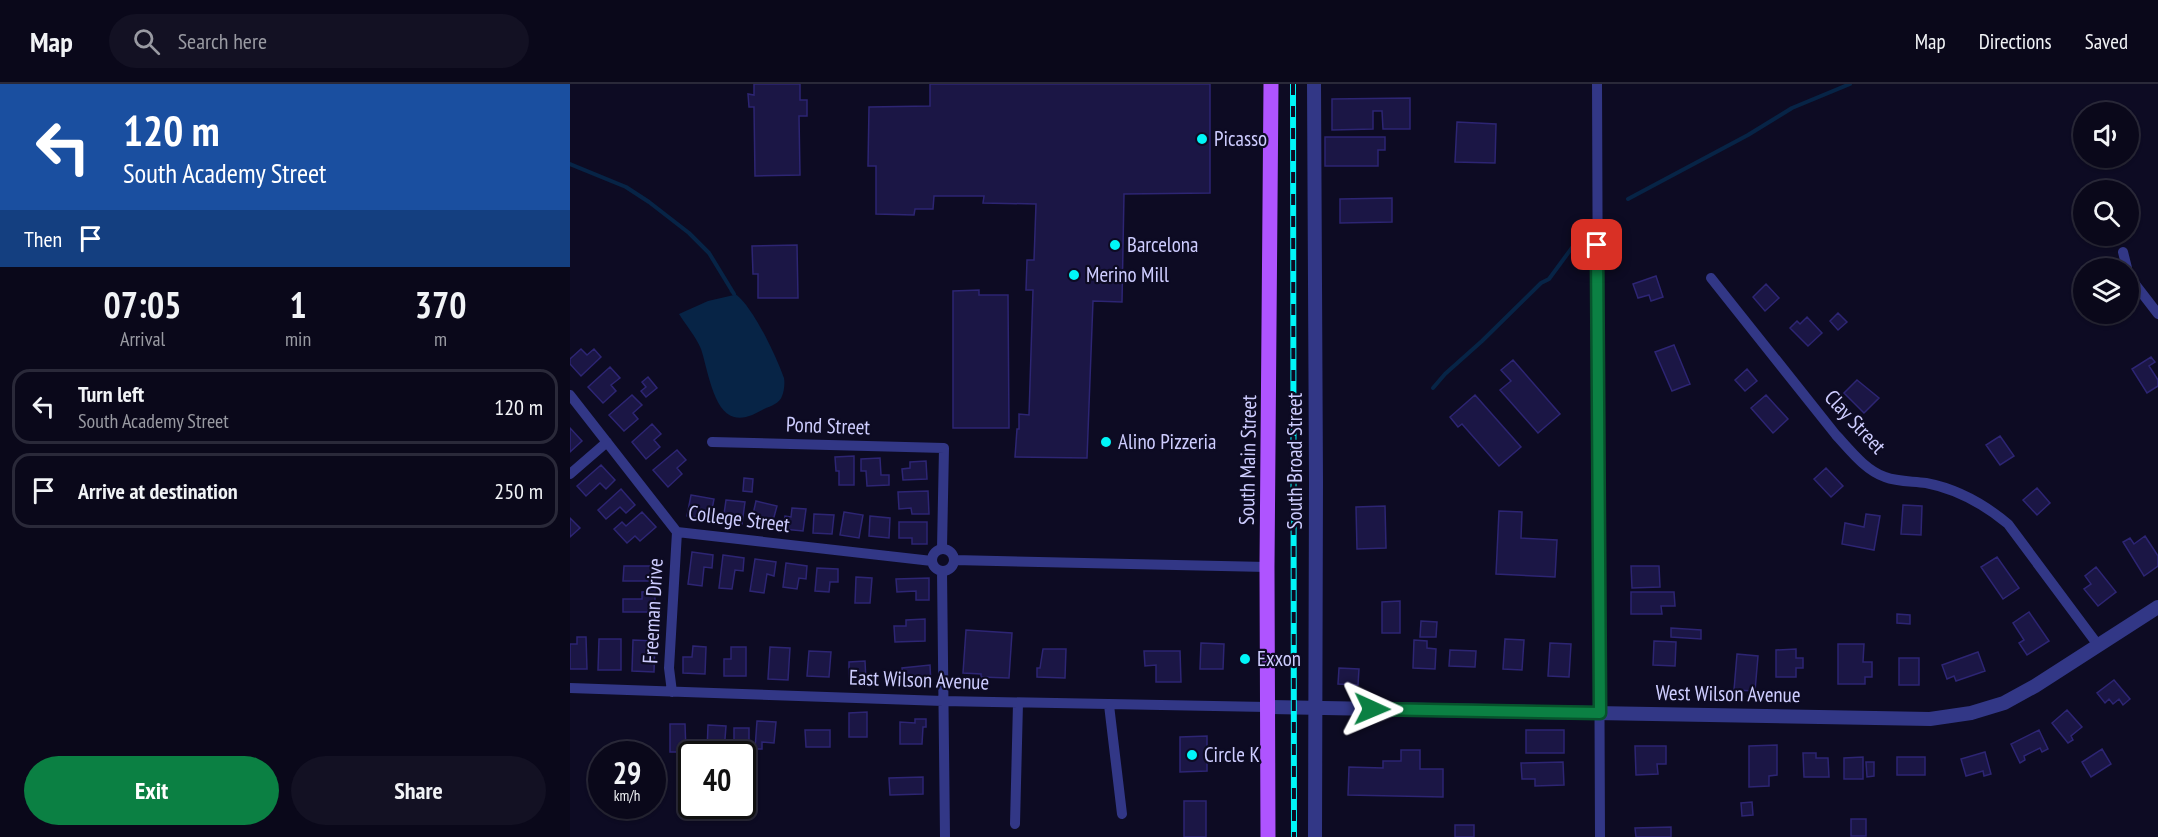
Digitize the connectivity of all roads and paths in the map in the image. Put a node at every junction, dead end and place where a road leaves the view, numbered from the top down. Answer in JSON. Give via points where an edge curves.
{"nodes":[{"id":1,"x":1271,"y":84,"type":"edge"},
{"id":2,"x":1314,"y":84,"type":"edge"},
{"id":3,"x":1597,"y":84,"type":"edge"},
{"id":4,"x":2123,"y":252,"type":"dead end"},
{"id":5,"x":2124,"y":258,"type":"edge"},
{"id":6,"x":1711,"y":278,"type":"dead end"},
{"id":7,"x":2139,"y":289,"type":"edge"},
{"id":8,"x":2158,"y":314,"type":"edge"},
{"id":9,"x":570,"y":395,"type":"edge"},
{"id":10,"x":607,"y":442,"type":"junction"},
{"id":11,"x":712,"y":442,"type":"dead end"},
{"id":12,"x":570,"y":474,"type":"edge"},
{"id":13,"x":677,"y":532,"type":"junction"},
{"id":14,"x":942,"y":548,"type":"junction"},
{"id":15,"x":954,"y":560,"type":"junction"},
{"id":16,"x":932,"y":561,"type":"junction"},
{"id":17,"x":1267,"y":567,"type":"junction"},
{"id":18,"x":942,"y":571,"type":"junction"},
{"id":19,"x":2158,"y":607,"type":"edge"},
{"id":20,"x":2098,"y":645,"type":"junction"},
{"id":21,"x":570,"y":688,"type":"edge"},
{"id":22,"x":672,"y":692,"type":"junction"},
{"id":23,"x":943,"y":701,"type":"junction"},
{"id":24,"x":1018,"y":703,"type":"junction"},
{"id":25,"x":1109,"y":705,"type":"junction"},
{"id":26,"x":1267,"y":706,"type":"junction"},
{"id":27,"x":1315,"y":708,"type":"junction"},
{"id":28,"x":1600,"y":713,"type":"junction"},
{"id":29,"x":1122,"y":814,"type":"dead end"},
{"id":30,"x":1015,"y":824,"type":"dead end"},
{"id":31,"x":945,"y":837,"type":"edge"},
{"id":32,"x":1268,"y":837,"type":"edge"},
{"id":33,"x":1315,"y":837,"type":"edge"},
{"id":34,"x":1600,"y":837,"type":"edge"}],
"edges":[{"from":1,"to":17,"type":"main road","name":"South Main Street"},
{"from":2,"to":27,"type":"street","name":"South Broad Street"},
{"from":3,"to":28,"type":"street"},
{"from":4,"to":5,"type":"street"},
{"from":6,"to":20,"type":"street","name":"Clay Street","via":[[1856,457],[1884,477],[1942,486],[1993,511],[2008,524]]},
{"from":7,"to":8,"type":"street"},
{"from":9,"to":10,"type":"street","name":"College Street"},
{"from":10,"to":12,"type":"street"},
{"from":10,"to":13,"type":"street","name":"College Street"},
{"from":11,"to":14,"type":"street","name":"Pond Street","via":[[944,448]]},
{"from":13,"to":16,"type":"street","name":"College Street"},
{"from":13,"to":22,"type":"street","name":"Freeman Drive","via":[[669,669]]},
{"from":14,"to":15,"type":"street","via":[[952,552]]},
{"from":14,"to":16,"type":"street","via":[[935,551]]},
{"from":15,"to":17,"type":"street"},
{"from":15,"to":18,"type":"street","via":[[950,568]]},
{"from":16,"to":18,"type":"street"},
{"from":17,"to":26,"type":"main road","name":"South Main Street"},
{"from":18,"to":23,"type":"street"},
{"from":19,"to":20,"type":"street","name":"West Wilson Avenue"},
{"from":20,"to":28,"type":"street","name":"West Wilson Avenue","via":[[2004,703],[1930,719]]},
{"from":21,"to":22,"type":"street","name":"East Wilson Avenue"},
{"from":22,"to":23,"type":"street","name":"East Wilson Avenue"},
{"from":23,"to":24,"type":"street","name":"East Wilson Avenue"},
{"from":23,"to":31,"type":"street"},
{"from":24,"to":25,"type":"street","name":"East Wilson Avenue"},
{"from":24,"to":30,"type":"street"},
{"from":25,"to":26,"type":"street","name":"East Wilson Avenue"},
{"from":25,"to":29,"type":"street"},
{"from":26,"to":27,"type":"street","name":"West Wilson Avenue"},
{"from":26,"to":32,"type":"main road","name":"South Main Street"},
{"from":27,"to":28,"type":"street","name":"West Wilson Avenue"},
{"from":27,"to":33,"type":"street","name":"South Broad Street"},
{"from":28,"to":34,"type":"street"}]}
